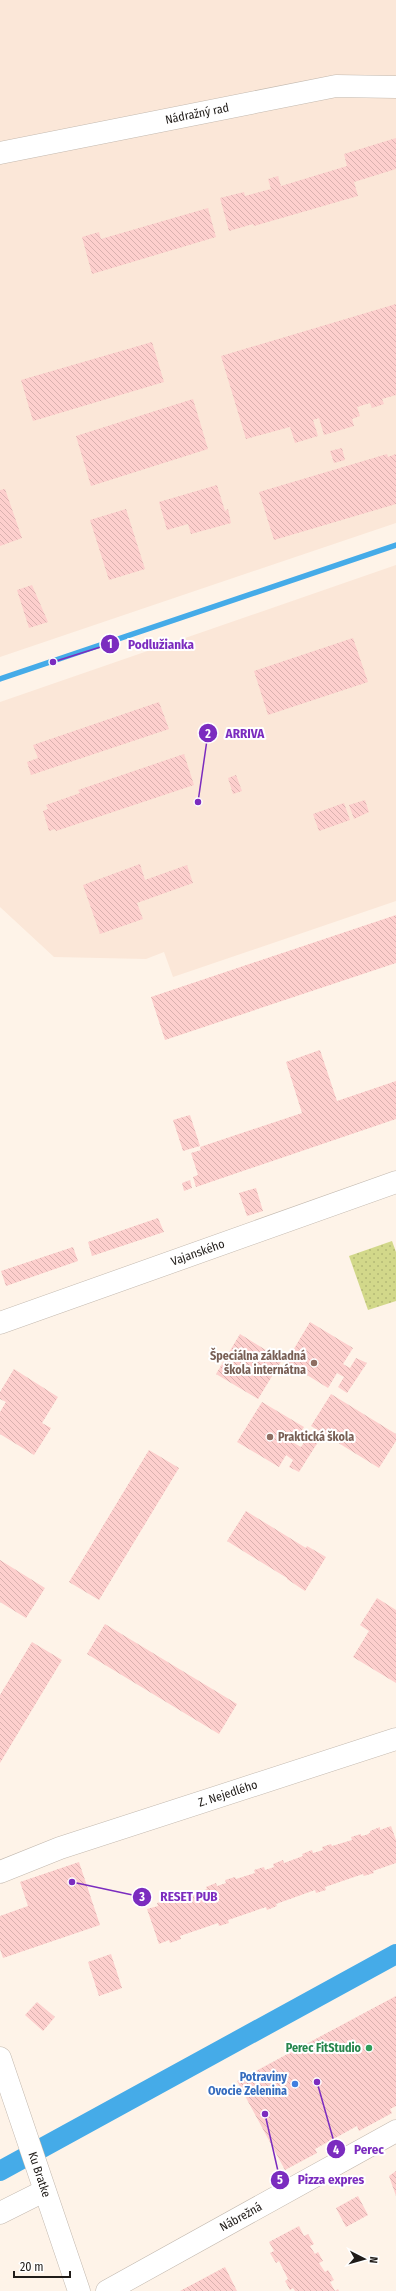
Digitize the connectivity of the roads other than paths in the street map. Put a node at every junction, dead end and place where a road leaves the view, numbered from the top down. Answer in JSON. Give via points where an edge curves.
{"nodes":[{"id":1,"x":396,"y":87,"type":"edge"},
{"id":2,"x":0,"y":153,"type":"edge"},
{"id":3,"x":396,"y":1182,"type":"edge"},
{"id":4,"x":0,"y":1323,"type":"edge"},
{"id":5,"x":396,"y":1739,"type":"edge"},
{"id":6,"x":60,"y":1848,"type":"junction"},
{"id":7,"x":0,"y":1856,"type":"edge"},
{"id":8,"x":0,"y":1872,"type":"edge"},
{"id":9,"x":0,"y":2058,"type":"edge"},
{"id":10,"x":396,"y":2131,"type":"edge"},
{"id":11,"x":44,"y":2191,"type":"junction"},
{"id":12,"x":0,"y":2213,"type":"edge"},
{"id":13,"x":79,"y":2291,"type":"edge"},
{"id":14,"x":107,"y":2291,"type":"edge"}],
"edges":[{"from":1,"to":2,"type":"street","name":"Nádražný rad","via":[[336,86]]},
{"from":3,"to":4,"type":"street","name":"Vajanského"},
{"from":5,"to":6,"type":"street","name":"Z. Nejedlého"},
{"from":6,"to":7,"type":"street","name":"Z. Nejedlého"},
{"from":6,"to":8,"type":"street","name":"Z. Nejedlého"},
{"from":9,"to":11,"type":"street","name":"Ku Bratke"},
{"from":10,"to":14,"type":"street","name":"Nábrežná"},
{"from":11,"to":12,"type":"street"},
{"from":11,"to":13,"type":"street","name":"Ku Bratke"}]}
